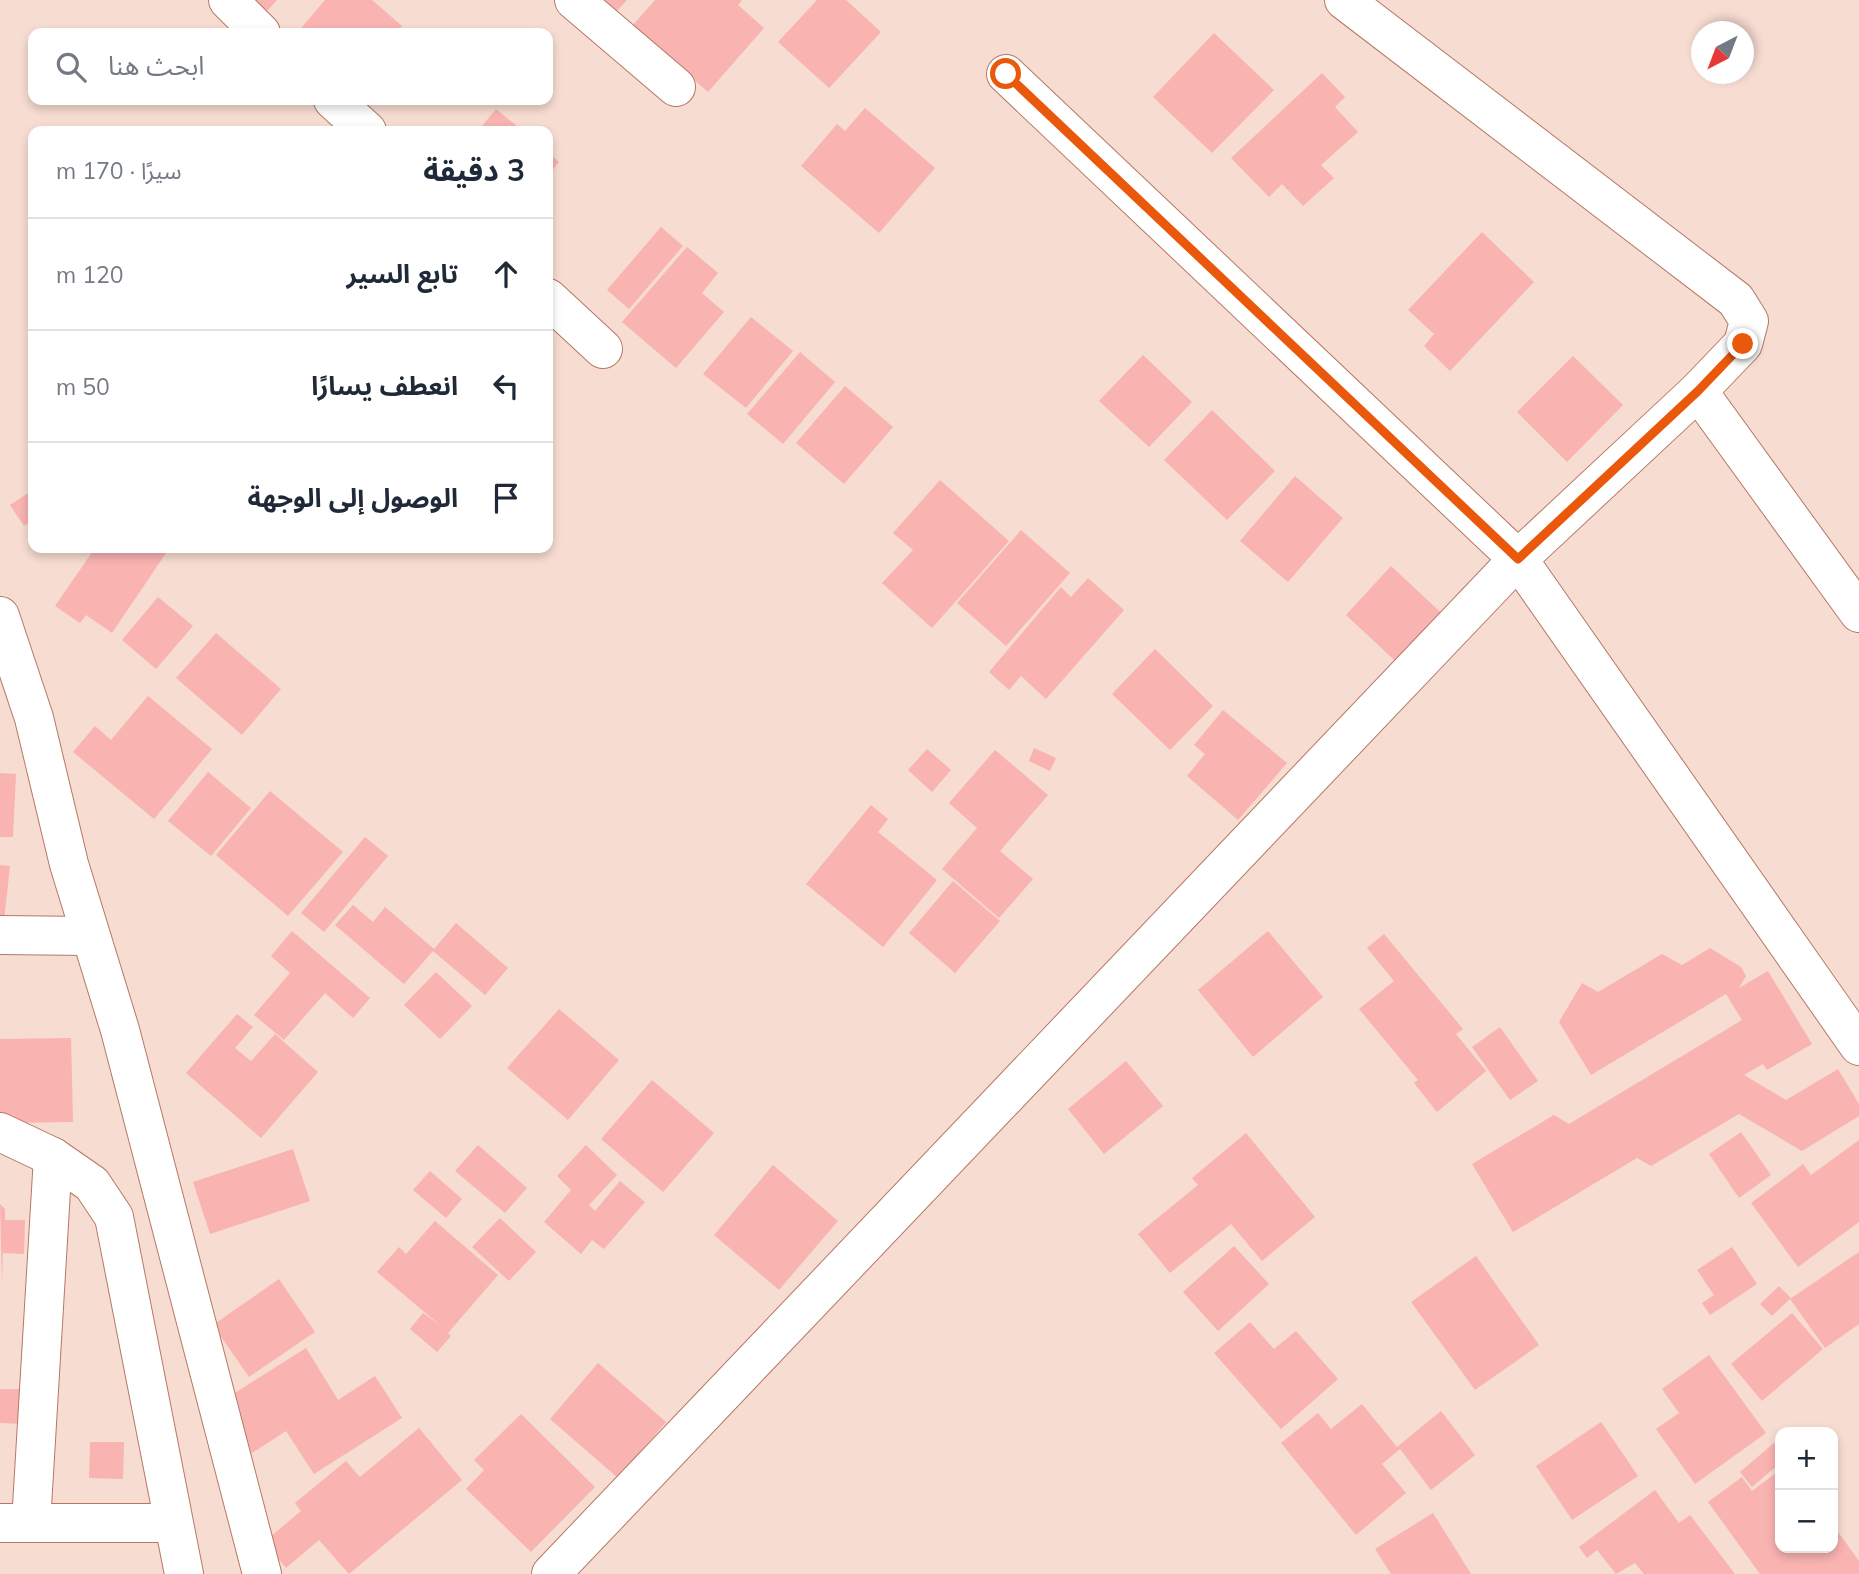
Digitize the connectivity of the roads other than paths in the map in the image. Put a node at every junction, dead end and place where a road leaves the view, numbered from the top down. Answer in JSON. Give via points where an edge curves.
{"nodes":[{"id":1,"x":228,"y":0,"type":"edge"},
{"id":2,"x":574,"y":0,"type":"edge"},
{"id":3,"x":1344,"y":0,"type":"edge"},
{"id":4,"x":256,"y":28,"type":"edge"},
{"id":5,"x":1006,"y":74,"type":"dead end"},
{"id":6,"x":676,"y":87,"type":"dead end"},
{"id":7,"x":338,"y":105,"type":"edge"},
{"id":8,"x":362,"y":126,"type":"edge"},
{"id":9,"x":553,"y":303,"type":"edge"},
{"id":10,"x":603,"y":349,"type":"dead end"},
{"id":11,"x":1698,"y":391,"type":"junction"},
{"id":12,"x":1518,"y":559,"type":"junction"},
{"id":13,"x":1859,"y":613,"type":"edge"},
{"id":14,"x":0,"y":616,"type":"edge"},
{"id":15,"x":17,"y":718,"type":"edge"},
{"id":16,"x":0,"y":935,"type":"edge"},
{"id":17,"x":90,"y":936,"type":"junction"},
{"id":18,"x":1859,"y":1046,"type":"edge"},
{"id":19,"x":0,"y":1132,"type":"edge"},
{"id":20,"x":53,"y":1157,"type":"junction"},
{"id":21,"x":15,"y":1523,"type":"edge"},
{"id":22,"x":172,"y":1523,"type":"junction"},
{"id":23,"x":184,"y":1574,"type":"edge"},
{"id":24,"x":262,"y":1574,"type":"edge"},
{"id":25,"x":551,"y":1574,"type":"edge"}],
"edges":[{"from":1,"to":4,"type":"street"},
{"from":2,"to":6,"type":"street"},
{"from":3,"to":11,"type":"street","via":[[1736,300],[1749,321],[1743,344]]},
{"from":5,"to":12,"type":"street"},
{"from":7,"to":8,"type":"street"},
{"from":9,"to":10,"type":"street"},
{"from":11,"to":12,"type":"street"},
{"from":11,"to":13,"type":"street"},
{"from":12,"to":18,"type":"street"},
{"from":12,"to":25,"type":"street"},
{"from":14,"to":15,"type":"street"},
{"from":15,"to":17,"type":"street"},
{"from":16,"to":17,"type":"street"},
{"from":17,"to":24,"type":"street","via":[[120,1030]]},
{"from":19,"to":20,"type":"street"},
{"from":20,"to":21,"type":"street"},
{"from":20,"to":22,"type":"street","via":[[92,1184],[114,1217]]},
{"from":21,"to":22,"type":"street"},
{"from":22,"to":23,"type":"street"}]}
